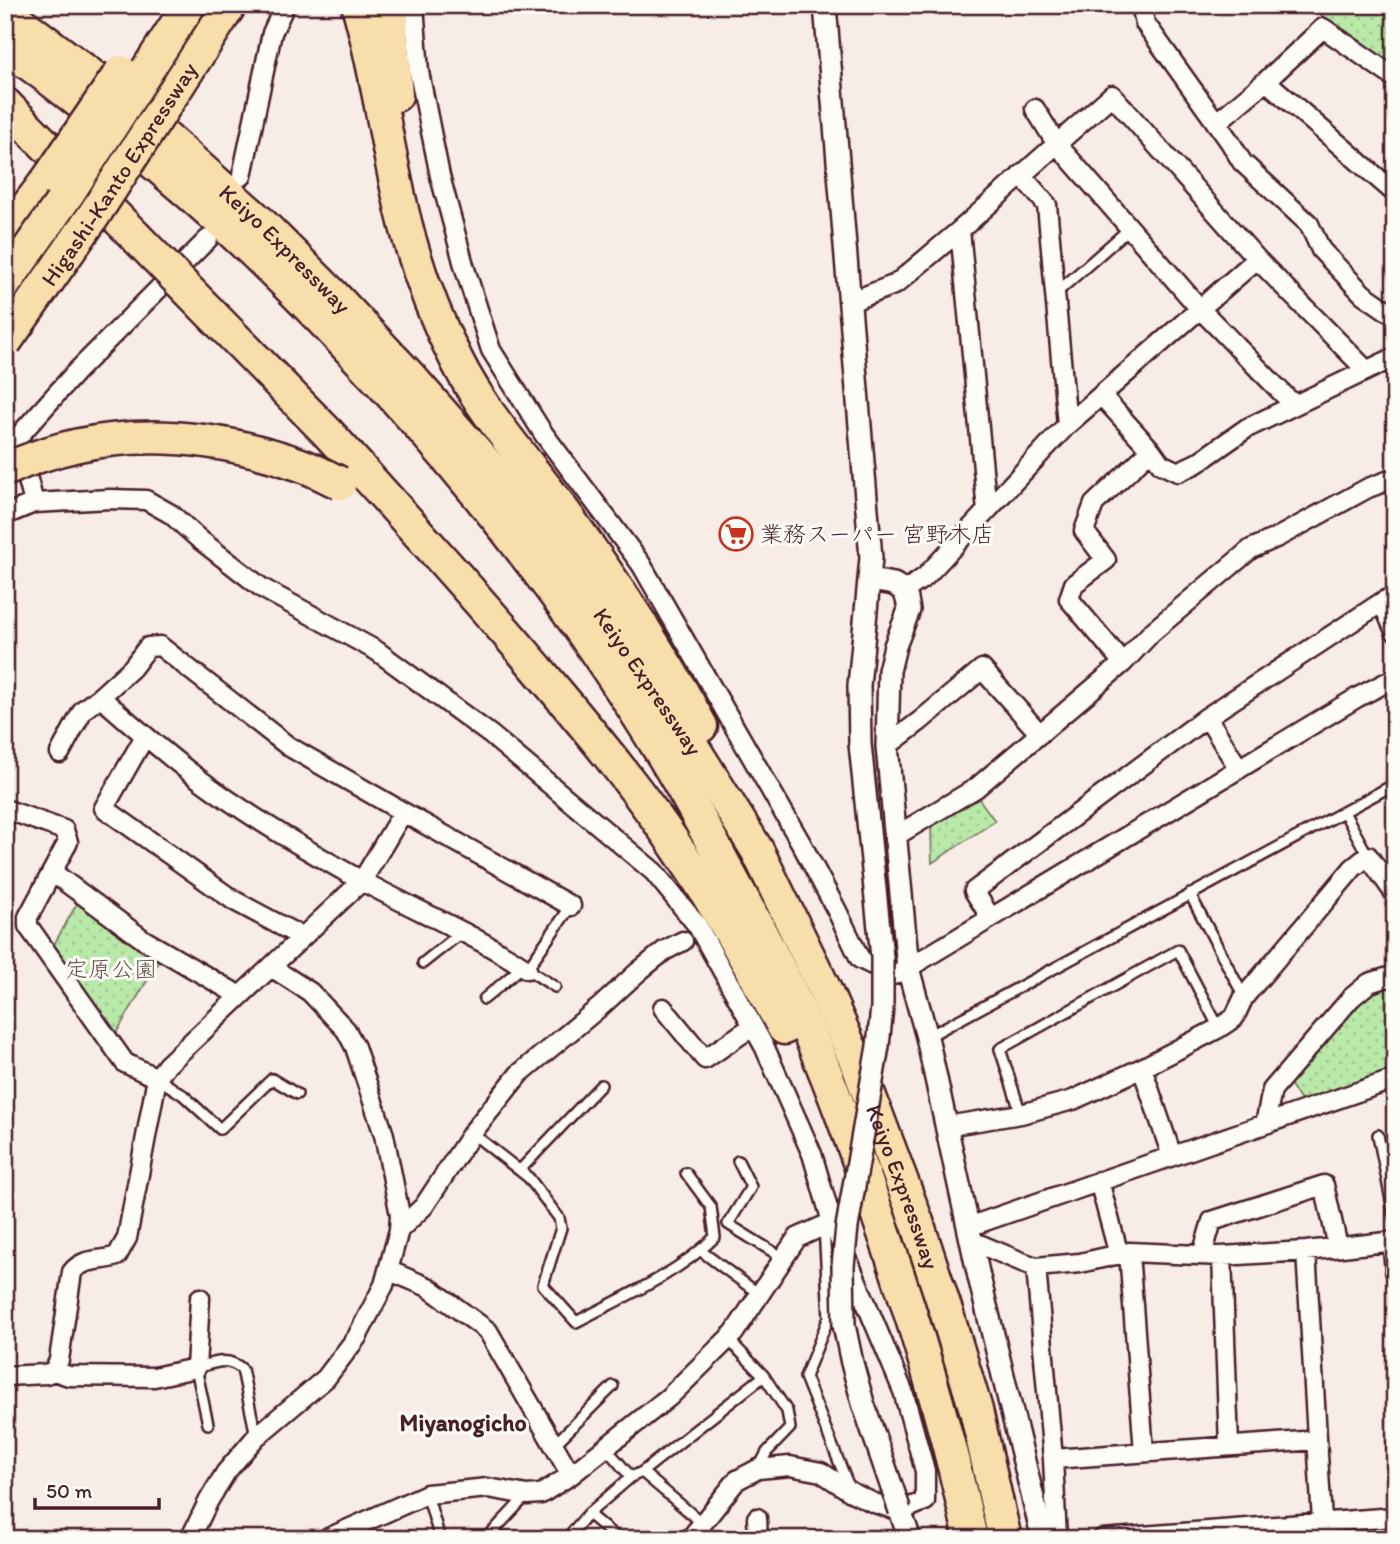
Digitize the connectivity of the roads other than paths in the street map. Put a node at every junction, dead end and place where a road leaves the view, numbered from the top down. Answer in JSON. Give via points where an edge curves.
{"nodes":[{"id":1,"x":167,"y":5,"type":"edge"},
{"id":2,"x":189,"y":5,"type":"edge"},
{"id":3,"x":230,"y":5,"type":"edge"},
{"id":4,"x":285,"y":5,"type":"edge"},
{"id":5,"x":358,"y":5,"type":"edge"},
{"id":6,"x":393,"y":5,"type":"edge"},
{"id":7,"x":414,"y":5,"type":"edge"},
{"id":8,"x":825,"y":5,"type":"edge"},
{"id":9,"x":1141,"y":5,"type":"edge"},
{"id":10,"x":5,"y":11,"type":"edge"},
{"id":11,"x":5,"y":47,"type":"edge"},
{"id":12,"x":1395,"y":78,"type":"edge"},
{"id":13,"x":1266,"y":81,"type":"junction"},
{"id":14,"x":5,"y":104,"type":"edge"},
{"id":15,"x":1035,"y":109,"type":"dead end"},
{"id":16,"x":1216,"y":123,"type":"junction"},
{"id":17,"x":1056,"y":143,"type":"junction"},
{"id":18,"x":1021,"y":175,"type":"junction"},
{"id":19,"x":242,"y":176,"type":"dead end"},
{"id":20,"x":1395,"y":193,"type":"edge"},
{"id":21,"x":1130,"y":228,"type":"junction"},
{"id":22,"x":960,"y":230,"type":"junction"},
{"id":23,"x":5,"y":232,"type":"edge"},
{"id":24,"x":208,"y":239,"type":"dead end"},
{"id":25,"x":1257,"y":260,"type":"junction"},
{"id":26,"x":5,"y":283,"type":"edge"},
{"id":27,"x":1055,"y":294,"type":"junction"},
{"id":28,"x":850,"y":302,"type":"junction"},
{"id":29,"x":1201,"y":310,"type":"junction"},
{"id":30,"x":1395,"y":316,"type":"edge"},
{"id":31,"x":5,"y":342,"type":"edge"},
{"id":32,"x":1395,"y":357,"type":"edge"},
{"id":33,"x":458,"y":364,"type":"junction"},
{"id":34,"x":1366,"y":370,"type":"junction"},
{"id":35,"x":1101,"y":396,"type":"junction"},
{"id":36,"x":1294,"y":405,"type":"junction"},
{"id":37,"x":1067,"y":425,"type":"junction"},
{"id":38,"x":1151,"y":450,"type":"junction"},
{"id":39,"x":5,"y":470,"type":"edge"},
{"id":40,"x":1395,"y":478,"type":"edge"},
{"id":41,"x":34,"y":503,"type":"junction"},
{"id":42,"x":987,"y":511,"type":"junction"},
{"id":43,"x":5,"y":515,"type":"edge"},
{"id":44,"x":870,"y":580,"type":"junction"},
{"id":45,"x":904,"y":591,"type":"junction"},
{"id":46,"x":1388,"y":599,"type":"edge"},
{"id":47,"x":485,"y":607,"type":"junction"},
{"id":48,"x":1395,"y":631,"type":"edge"},
{"id":49,"x":1123,"y":663,"type":"junction"},
{"id":50,"x":1395,"y":677,"type":"edge"},
{"id":51,"x":100,"y":697,"type":"junction"},
{"id":52,"x":1207,"y":717,"type":"junction"},
{"id":53,"x":1040,"y":734,"type":"junction"},
{"id":54,"x":145,"y":736,"type":"junction"},
{"id":55,"x":887,"y":746,"type":"junction"},
{"id":56,"x":60,"y":754,"type":"dead end"},
{"id":57,"x":1239,"y":769,"type":"junction"},
{"id":58,"x":1395,"y":784,"type":"edge"},
{"id":59,"x":5,"y":809,"type":"edge"},
{"id":60,"x":403,"y":812,"type":"junction"},
{"id":61,"x":1344,"y":812,"type":"junction"},
{"id":62,"x":894,"y":837,"type":"junction"},
{"id":63,"x":757,"y":850,"type":"junction"},
{"id":64,"x":1368,"y":856,"type":"junction"},
{"id":65,"x":52,"y":872,"type":"junction"},
{"id":66,"x":362,"y":881,"type":"junction"},
{"id":67,"x":1391,"y":884,"type":"edge"},
{"id":68,"x":1190,"y":894,"type":"junction"},
{"id":69,"x":571,"y":906,"type":"joint"},
{"id":70,"x":991,"y":918,"type":"junction"},
{"id":71,"x":462,"y":932,"type":"junction"},
{"id":72,"x":302,"y":937,"type":"junction"},
{"id":73,"x":683,"y":941,"type":"dead end"},
{"id":74,"x":423,"y":963,"type":"dead end"},
{"id":75,"x":271,"y":967,"type":"junction"},
{"id":76,"x":525,"y":968,"type":"junction"},
{"id":77,"x":908,"y":968,"type":"junction"},
{"id":78,"x":1395,"y":975,"type":"edge"},
{"id":79,"x":555,"y":987,"type":"dead end"},
{"id":80,"x":240,"y":996,"type":"junction"},
{"id":81,"x":1244,"y":997,"type":"junction"},
{"id":82,"x":484,"y":999,"type":"dead end"},
{"id":83,"x":663,"y":1008,"type":"dead end"},
{"id":84,"x":753,"y":1026,"type":"junction"},
{"id":85,"x":1219,"y":1028,"type":"junction"},
{"id":86,"x":927,"y":1037,"type":"junction"},
{"id":87,"x":1142,"y":1068,"type":"junction"},
{"id":88,"x":157,"y":1078,"type":"junction"},
{"id":89,"x":1395,"y":1079,"type":"edge"},
{"id":90,"x":601,"y":1085,"type":"dead end"},
{"id":91,"x":296,"y":1094,"type":"dead end"},
{"id":92,"x":1021,"y":1114,"type":"junction"},
{"id":93,"x":1265,"y":1124,"type":"junction"},
{"id":94,"x":947,"y":1126,"type":"junction"},
{"id":95,"x":472,"y":1133,"type":"junction"},
{"id":96,"x":1378,"y":1135,"type":"dead end"},
{"id":97,"x":1172,"y":1156,"type":"junction"},
{"id":98,"x":737,"y":1161,"type":"dead end"},
{"id":99,"x":520,"y":1170,"type":"junction"},
{"id":100,"x":686,"y":1173,"type":"dead end"},
{"id":101,"x":1099,"y":1181,"type":"junction"},
{"id":102,"x":1395,"y":1220,"type":"edge"},
{"id":103,"x":828,"y":1224,"type":"junction"},
{"id":104,"x":399,"y":1230,"type":"junction"},
{"id":105,"x":884,"y":1234,"type":"junction"},
{"id":106,"x":970,"y":1234,"type":"junction"},
{"id":107,"x":1394,"y":1241,"type":"edge"},
{"id":108,"x":1338,"y":1247,"type":"junction"},
{"id":109,"x":701,"y":1251,"type":"junction"},
{"id":110,"x":1306,"y":1251,"type":"junction"},
{"id":111,"x":1124,"y":1253,"type":"junction"},
{"id":112,"x":1202,"y":1255,"type":"junction"},
{"id":113,"x":1222,"y":1256,"type":"junction"},
{"id":114,"x":783,"y":1258,"type":"junction"},
{"id":115,"x":1036,"y":1267,"type":"junction"},
{"id":116,"x":1395,"y":1270,"type":"edge"},
{"id":117,"x":388,"y":1273,"type":"junction"},
{"id":118,"x":759,"y":1294,"type":"junction"},
{"id":119,"x":200,"y":1298,"type":"dead end"},
{"id":120,"x":728,"y":1339,"type":"junction"},
{"id":121,"x":196,"y":1367,"type":"junction"},
{"id":122,"x":54,"y":1371,"type":"junction"},
{"id":123,"x":5,"y":1376,"type":"edge"},
{"id":124,"x":764,"y":1376,"type":"junction"},
{"id":125,"x":613,"y":1386,"type":"dead end"},
{"id":126,"x":208,"y":1424,"type":"dead end"},
{"id":127,"x":256,"y":1437,"type":"junction"},
{"id":128,"x":1317,"y":1440,"type":"junction"},
{"id":129,"x":554,"y":1445,"type":"junction"},
{"id":130,"x":1229,"y":1446,"type":"junction"},
{"id":131,"x":606,"y":1448,"type":"junction"},
{"id":132,"x":1144,"y":1452,"type":"junction"},
{"id":133,"x":1053,"y":1459,"type":"junction"},
{"id":134,"x":758,"y":1469,"type":"junction"},
{"id":135,"x":642,"y":1472,"type":"junction"},
{"id":136,"x":571,"y":1475,"type":"junction"},
{"id":137,"x":631,"y":1477,"type":"junction"},
{"id":138,"x":851,"y":1492,"type":"junction"},
{"id":139,"x":427,"y":1494,"type":"junction"},
{"id":140,"x":527,"y":1495,"type":"junction"},
{"id":141,"x":900,"y":1511,"type":"junction"},
{"id":142,"x":589,"y":1514,"type":"junction"},
{"id":143,"x":1395,"y":1517,"type":"edge"},
{"id":144,"x":757,"y":1518,"type":"dead end"},
{"id":145,"x":1322,"y":1522,"type":"junction"},
{"id":146,"x":702,"y":1523,"type":"junction"},
{"id":147,"x":439,"y":1532,"type":"dead end"},
{"id":148,"x":1154,"y":1537,"type":"edge"},
{"id":149,"x":190,"y":1539,"type":"edge"},
{"id":150,"x":326,"y":1539,"type":"edge"},
{"id":151,"x":485,"y":1539,"type":"edge"},
{"id":152,"x":566,"y":1539,"type":"edge"},
{"id":153,"x":618,"y":1539,"type":"edge"},
{"id":154,"x":690,"y":1539,"type":"edge"},
{"id":155,"x":758,"y":1539,"type":"edge"},
{"id":156,"x":910,"y":1539,"type":"edge"},
{"id":157,"x":971,"y":1539,"type":"edge"},
{"id":158,"x":1005,"y":1539,"type":"edge"},
{"id":159,"x":1043,"y":1539,"type":"edge"},
{"id":160,"x":1057,"y":1539,"type":"edge"},
{"id":161,"x":1102,"y":1539,"type":"edge"}],
"edges":[{"from":1,"to":23,"type":"highway","bridge":true,"via":[[49,178]]},
{"from":2,"to":26,"type":"highway","name":"Higashi-Kanto Expressway","bridge":true},
{"from":3,"to":31,"type":"highway","name":"Higashi-Kanto Expressway","bridge":true,"via":[[92,218]]},
{"from":4,"to":19,"type":"street","via":[[272,33]]},
{"from":5,"to":33,"type":"highway","via":[[408,236],[437,320]]},
{"from":6,"to":33,"type":"highway","via":[[391,33],[400,130],[414,220],[428,278]]},
{"from":7,"to":77,"type":"street","via":[[419,72],[440,176],[491,351],[543,433],[641,564],[801,843],[860,959],[893,975]]},
{"from":8,"to":28,"type":"street"},
{"from":9,"to":16,"type":"street","via":[[1145,23]]},
{"from":10,"to":63,"type":"highway","name":"Keiyo Expressway","via":[[92,76],[259,221],[411,378],[556,548],[686,737]]},
{"from":11,"to":105,"type":"highway","name":"Keiyo Expressway","via":[[166,172],[247,244],[395,396],[522,549],[671,768],[762,935],[805,1024]]},
{"from":12,"to":13,"type":"street","via":[[1323,28]]},
{"from":13,"to":16,"type":"street"},
{"from":13,"to":20,"type":"street"},
{"from":14,"to":47,"type":"highway","bridge":true,"via":[[329,434]]},
{"from":15,"to":17,"type":"street"},
{"from":16,"to":30,"type":"street","via":[[1242,162],[1309,224],[1321,250],[1363,295]]},
{"from":17,"to":18,"type":"street"},
{"from":17,"to":21,"type":"street"},
{"from":17,"to":25,"type":"street","via":[[1112,95]]},
{"from":18,"to":22,"type":"street"},
{"from":18,"to":27,"type":"street","via":[[1047,205]]},
{"from":21,"to":27,"type":"lane"},
{"from":21,"to":29,"type":"street"},
{"from":22,"to":28,"type":"street","via":[[896,284]]},
{"from":22,"to":42,"type":"street"},
{"from":24,"to":41,"type":"street","via":[[17,438]]},
{"from":25,"to":29,"type":"street"},
{"from":25,"to":34,"type":"street"},
{"from":27,"to":37,"type":"street"},
{"from":28,"to":44,"type":"street"},
{"from":29,"to":35,"type":"street"},
{"from":29,"to":36,"type":"street"},
{"from":32,"to":34,"type":"street"},
{"from":33,"to":63,"type":"highway","via":[[673,675],[714,751]]},
{"from":34,"to":36,"type":"street"},
{"from":35,"to":37,"type":"street"},
{"from":35,"to":38,"type":"street"},
{"from":36,"to":38,"type":"street","via":[[1247,428],[1178,472],[1161,464]]},
{"from":37,"to":42,"type":"street"},
{"from":38,"to":49,"type":"street","via":[[1094,504],[1084,531],[1106,560],[1074,584],[1069,598]]},
{"from":39,"to":47,"type":"highway","bridge":true,"via":[[80,445],[144,437],[194,438],[271,455],[340,483],[372,503]]},
{"from":40,"to":49,"type":"street","via":[[1251,549],[1152,632]]},
{"from":41,"to":43,"type":"street"},
{"from":41,"to":84,"type":"street","via":[[146,500],[171,514],[262,588],[377,651],[491,735],[654,872],[697,925]]},
{"from":42,"to":45,"type":"street","via":[[925,577]]},
{"from":44,"to":45,"type":"street","via":[[894,584]]},
{"from":44,"to":141,"type":"street","bridge":true,"via":[[859,686],[860,744],[882,957],[882,1007],[847,1227],[844,1325],[863,1403]]},
{"from":45,"to":55,"type":"street","via":[[909,610],[889,671]]},
{"from":46,"to":48,"type":"street"},
{"from":46,"to":52,"type":"street"},
{"from":47,"to":105,"type":"highway","via":[[636,790],[720,913],[798,1055]]},
{"from":49,"to":53,"type":"street"},
{"from":50,"to":57,"type":"street"},
{"from":51,"to":54,"type":"street"},
{"from":51,"to":56,"type":"street","via":[[83,710]]},
{"from":51,"to":60,"type":"street","via":[[148,647],[160,646],[288,746]]},
{"from":52,"to":57,"type":"street"},
{"from":52,"to":70,"type":"street","via":[[974,891]]},
{"from":53,"to":55,"type":"street","via":[[982,668]]},
{"from":53,"to":62,"type":"street","via":[[976,788]]},
{"from":54,"to":66,"type":"street","via":[[250,815]]},
{"from":54,"to":72,"type":"street","via":[[104,807],[233,900]]},
{"from":55,"to":62,"type":"street"},
{"from":57,"to":70,"type":"street"},
{"from":58,"to":61,"type":"lane"},
{"from":59,"to":65,"type":"street","via":[[64,830],[68,842]]},
{"from":60,"to":66,"type":"street"},
{"from":60,"to":69,"type":"street"},
{"from":61,"to":64,"type":"lane"},
{"from":61,"to":68,"type":"lane"},
{"from":62,"to":77,"type":"street"},
{"from":63,"to":158,"type":"highway","name":"Keiyo Expressway","via":[[859,1068],[917,1222],[976,1410]]},
{"from":64,"to":67,"type":"street"},
{"from":64,"to":81,"type":"street"},
{"from":65,"to":80,"type":"street","via":[[145,940]]},
{"from":65,"to":88,"type":"street","via":[[28,917],[28,926],[125,1063]]},
{"from":66,"to":71,"type":"street"},
{"from":66,"to":72,"type":"street"},
{"from":68,"to":81,"type":"lane"},
{"from":68,"to":86,"type":"lane"},
{"from":69,"to":76,"type":"lane"},
{"from":70,"to":77,"type":"street"},
{"from":71,"to":74,"type":"lane"},
{"from":71,"to":76,"type":"street"},
{"from":72,"to":75,"type":"street"},
{"from":73,"to":95,"type":"street","via":[[646,965],[519,1074]]},
{"from":75,"to":80,"type":"street"},
{"from":75,"to":104,"type":"street","via":[[310,992],[355,1046],[384,1135]]},
{"from":76,"to":79,"type":"lane"},
{"from":76,"to":82,"type":"lane"},
{"from":77,"to":86,"type":"street"},
{"from":78,"to":93,"type":"street","via":[[1369,983],[1351,998],[1272,1090]]},
{"from":80,"to":88,"type":"street"},
{"from":81,"to":85,"type":"street","via":[[1234,1018]]},
{"from":83,"to":84,"type":"street","via":[[705,1059]]},
{"from":84,"to":103,"type":"street","via":[[812,1154]]},
{"from":85,"to":87,"type":"street"},
{"from":85,"to":92,"type":"lane","via":[[1178,950],[1000,1049]]},
{"from":86,"to":94,"type":"street"},
{"from":87,"to":92,"type":"street","via":[[1073,1100]]},
{"from":87,"to":97,"type":"street"},
{"from":88,"to":91,"type":"lane","via":[[220,1129],[272,1079]]},
{"from":88,"to":122,"type":"street","via":[[127,1238],[117,1256],[87,1261],[72,1272],[60,1360]]},
{"from":89,"to":93,"type":"street"},
{"from":90,"to":99,"type":"lane"},
{"from":92,"to":94,"type":"street"},
{"from":93,"to":97,"type":"street"},
{"from":94,"to":106,"type":"street"},
{"from":95,"to":99,"type":"lane"},
{"from":95,"to":104,"type":"street","via":[[424,1206]]},
{"from":96,"to":102,"type":"lane"},
{"from":97,"to":101,"type":"street"},
{"from":98,"to":114,"type":"lane","via":[[751,1187],[728,1224]]},
{"from":99,"to":109,"type":"lane","via":[[559,1218],[561,1228],[543,1285],[576,1322]]},
{"from":100,"to":109,"type":"lane","via":[[710,1207],[715,1237]]},
{"from":101,"to":106,"type":"street"},
{"from":101,"to":111,"type":"street"},
{"from":103,"to":114,"type":"street","via":[[797,1238]]},
{"from":103,"to":138,"type":"lane","via":[[829,1317],[805,1377]]},
{"from":103,"to":141,"type":"street","via":[[902,1391],[925,1471],[925,1501]]},
{"from":104,"to":117,"type":"street"},
{"from":105,"to":157,"type":"highway","name":"Keiyo Expressway","via":[[941,1415]]},
{"from":106,"to":115,"type":"street"},
{"from":106,"to":159,"type":"street"},
{"from":107,"to":108,"type":"street"},
{"from":107,"to":116,"type":"street"},
{"from":108,"to":110,"type":"street"},
{"from":108,"to":112,"type":"street","via":[[1324,1185],[1213,1221]]},
{"from":109,"to":118,"type":"lane"},
{"from":110,"to":113,"type":"street"},
{"from":110,"to":128,"type":"street"},
{"from":111,"to":112,"type":"street"},
{"from":111,"to":115,"type":"street"},
{"from":111,"to":132,"type":"street"},
{"from":112,"to":113,"type":"street"},
{"from":113,"to":130,"type":"street"},
{"from":114,"to":118,"type":"street"},
{"from":115,"to":133,"type":"street"},
{"from":117,"to":127,"type":"street","via":[[357,1337],[326,1378]]},
{"from":117,"to":129,"type":"street","via":[[428,1287],[488,1331]]},
{"from":118,"to":120,"type":"street"},
{"from":119,"to":121,"type":"street"},
{"from":120,"to":124,"type":"lane"},
{"from":120,"to":131,"type":"street","via":[[669,1397]]},
{"from":121,"to":122,"type":"street","via":[[154,1377],[69,1376]]},
{"from":121,"to":126,"type":"lane"},
{"from":121,"to":127,"type":"lane","via":[[228,1361],[242,1370]]},
{"from":122,"to":123,"type":"street"},
{"from":124,"to":134,"type":"lane","via":[[787,1410],[790,1428]]},
{"from":124,"to":135,"type":"lane"},
{"from":125,"to":129,"type":"lane"},
{"from":127,"to":149,"type":"street","via":[[226,1472]]},
{"from":128,"to":130,"type":"street"},
{"from":128,"to":145,"type":"street"},
{"from":129,"to":136,"type":"street"},
{"from":130,"to":132,"type":"street"},
{"from":131,"to":136,"type":"street"},
{"from":131,"to":137,"type":"lane"},
{"from":132,"to":133,"type":"street"},
{"from":133,"to":160,"type":"street"},
{"from":134,"to":138,"type":"street","via":[[790,1466],[821,1472]]},
{"from":134,"to":146,"type":"street","via":[[737,1480]]},
{"from":135,"to":137,"type":"lane"},
{"from":135,"to":146,"type":"lane"},
{"from":136,"to":140,"type":"street","via":[[541,1494]]},
{"from":137,"to":142,"type":"lane"},
{"from":138,"to":141,"type":"street"},
{"from":139,"to":140,"type":"street","via":[[488,1488]]},
{"from":139,"to":147,"type":"lane"},
{"from":139,"to":150,"type":"street"},
{"from":140,"to":151,"type":"lane"},
{"from":141,"to":156,"type":"street"},
{"from":142,"to":152,"type":"lane"},
{"from":142,"to":153,"type":"lane"},
{"from":143,"to":145,"type":"street"},
{"from":144,"to":155,"type":"street"},
{"from":145,"to":148,"type":"street"},
{"from":146,"to":154,"type":"street"},
{"from":148,"to":161,"type":"street"}]}
